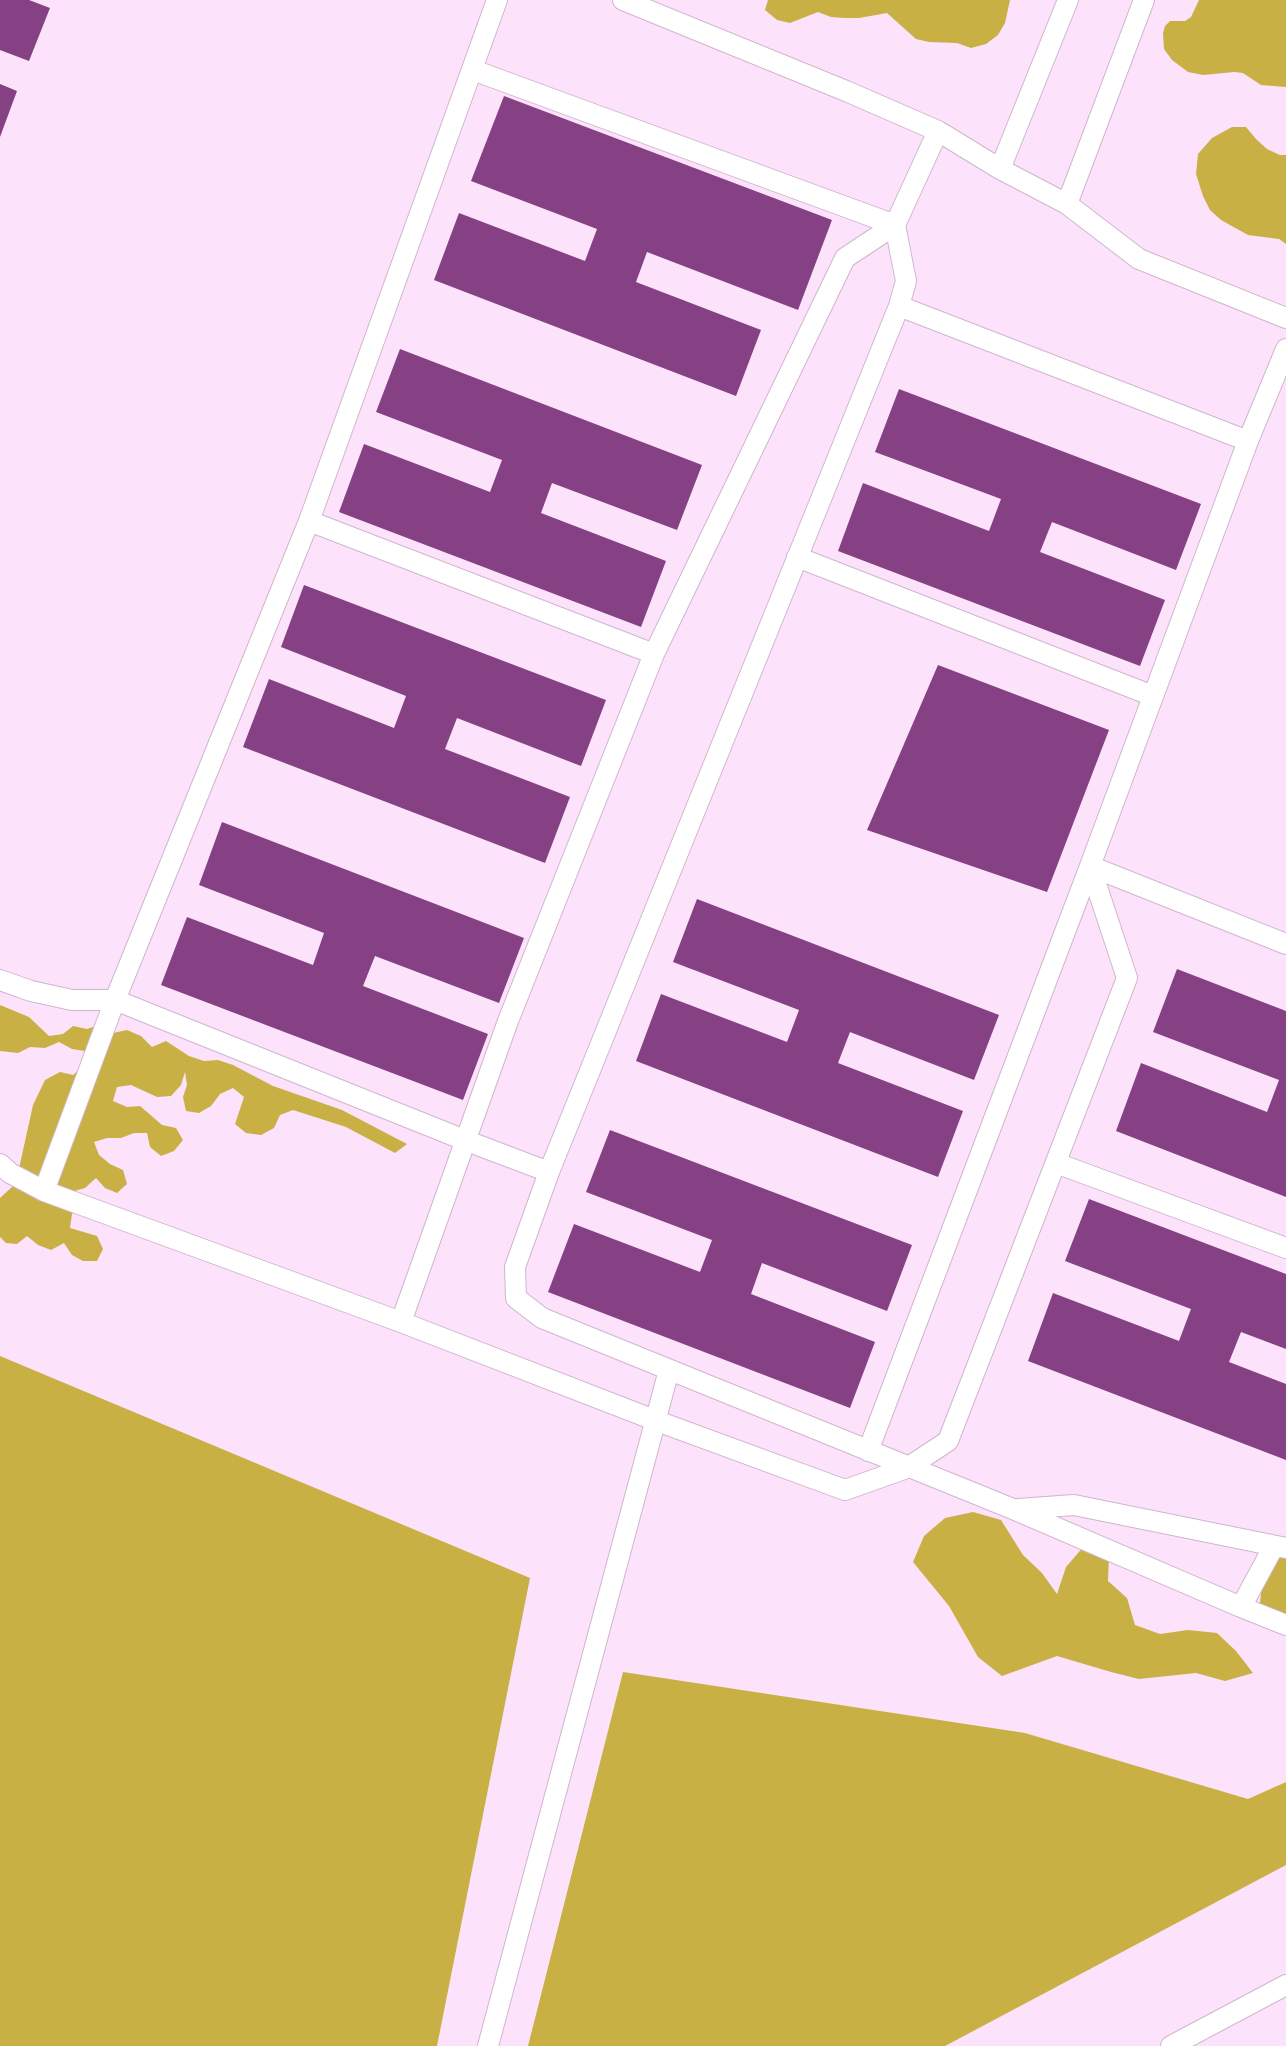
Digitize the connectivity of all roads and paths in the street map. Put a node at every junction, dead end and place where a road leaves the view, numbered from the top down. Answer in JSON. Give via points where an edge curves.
{"nodes":[{"id":1,"x":497,"y":0,"type":"edge"},
{"id":2,"x":623,"y":0,"type":"edge"},
{"id":3,"x":1068,"y":0,"type":"edge"},
{"id":4,"x":1144,"y":0,"type":"edge"},
{"id":5,"x":473,"y":70,"type":"junction"},
{"id":6,"x":938,"y":131,"type":"junction"},
{"id":7,"x":1000,"y":169,"type":"junction"},
{"id":8,"x":1067,"y":204,"type":"junction"},
{"id":9,"x":895,"y":225,"type":"junction"},
{"id":10,"x":898,"y":306,"type":"junction"},
{"id":11,"x":1286,"y":318,"type":"edge"},
{"id":12,"x":1286,"y":349,"type":"edge"},
{"id":13,"x":1248,"y":441,"type":"junction"},
{"id":14,"x":309,"y":521,"type":"junction"},
{"id":15,"x":797,"y":557,"type":"junction"},
{"id":16,"x":654,"y":654,"type":"junction"},
{"id":17,"x":1153,"y":696,"type":"junction"},
{"id":18,"x":1090,"y":866,"type":"junction"},
{"id":19,"x":1286,"y":944,"type":"edge"},
{"id":20,"x":0,"y":980,"type":"edge"},
{"id":21,"x":115,"y":1000,"type":"junction"},
{"id":22,"x":467,"y":1141,"type":"junction"},
{"id":23,"x":1056,"y":1163,"type":"junction"},
{"id":24,"x":0,"y":1164,"type":"edge"},
{"id":25,"x":549,"y":1172,"type":"junction"},
{"id":26,"x":44,"y":1191,"type":"junction"},
{"id":27,"x":1286,"y":1248,"type":"edge"},
{"id":28,"x":401,"y":1322,"type":"junction"},
{"id":29,"x":670,"y":1370,"type":"junction"},
{"id":30,"x":657,"y":1421,"type":"junction"},
{"id":31,"x":868,"y":1451,"type":"junction"},
{"id":32,"x":907,"y":1468,"type":"junction"},
{"id":33,"x":1013,"y":1509,"type":"junction"},
{"id":34,"x":1280,"y":1547,"type":"edge"},
{"id":35,"x":1241,"y":1607,"type":"junction"},
{"id":36,"x":1286,"y":1625,"type":"edge"},
{"id":37,"x":1286,"y":1985,"type":"edge"},
{"id":38,"x":488,"y":2046,"type":"edge"},
{"id":39,"x":1171,"y":2046,"type":"edge"}],
"edges":[{"from":1,"to":5,"type":"lane"},
{"from":2,"to":6,"type":"lane","via":[[846,90]]},
{"from":3,"to":7,"type":"lane"},
{"from":4,"to":8,"type":"lane"},
{"from":5,"to":9,"type":"lane"},
{"from":5,"to":14,"type":"lane"},
{"from":6,"to":7,"type":"lane"},
{"from":6,"to":9,"type":"lane"},
{"from":7,"to":8,"type":"lane"},
{"from":8,"to":11,"type":"lane","via":[[1139,260]]},
{"from":9,"to":10,"type":"lane","via":[[906,281]]},
{"from":9,"to":16,"type":"lane","via":[[845,258]]},
{"from":10,"to":13,"type":"lane"},
{"from":10,"to":15,"type":"lane"},
{"from":12,"to":13,"type":"lane"},
{"from":13,"to":17,"type":"lane"},
{"from":14,"to":16,"type":"lane"},
{"from":14,"to":21,"type":"lane"},
{"from":15,"to":17,"type":"lane"},
{"from":15,"to":25,"type":"lane"},
{"from":16,"to":22,"type":"lane","via":[[508,1021]]},
{"from":17,"to":18,"type":"lane"},
{"from":18,"to":19,"type":"lane"},
{"from":18,"to":23,"type":"lane","via":[[1128,978]]},
{"from":18,"to":31,"type":"lane"},
{"from":20,"to":21,"type":"lane","via":[[72,1000]]},
{"from":21,"to":22,"type":"lane"},
{"from":21,"to":26,"type":"lane"},
{"from":22,"to":25,"type":"lane"},
{"from":22,"to":28,"type":"lane"},
{"from":23,"to":27,"type":"lane"},
{"from":23,"to":32,"type":"lane","via":[[948,1441]]},
{"from":24,"to":26,"type":"lane","via":[[10,1174]]},
{"from":25,"to":29,"type":"lane","via":[[515,1266],[516,1298],[542,1318]]},
{"from":26,"to":28,"type":"lane"},
{"from":28,"to":30,"type":"lane"},
{"from":29,"to":30,"type":"lane"},
{"from":29,"to":31,"type":"lane"},
{"from":30,"to":32,"type":"lane","via":[[845,1490]]},
{"from":30,"to":38,"type":"lane"},
{"from":31,"to":32,"type":"lane"},
{"from":32,"to":33,"type":"lane"},
{"from":33,"to":34,"type":"lane","via":[[1074,1505]]},
{"from":33,"to":35,"type":"lane"},
{"from":34,"to":35,"type":"lane"},
{"from":35,"to":36,"type":"lane"},
{"from":37,"to":39,"type":"lane"}]}
